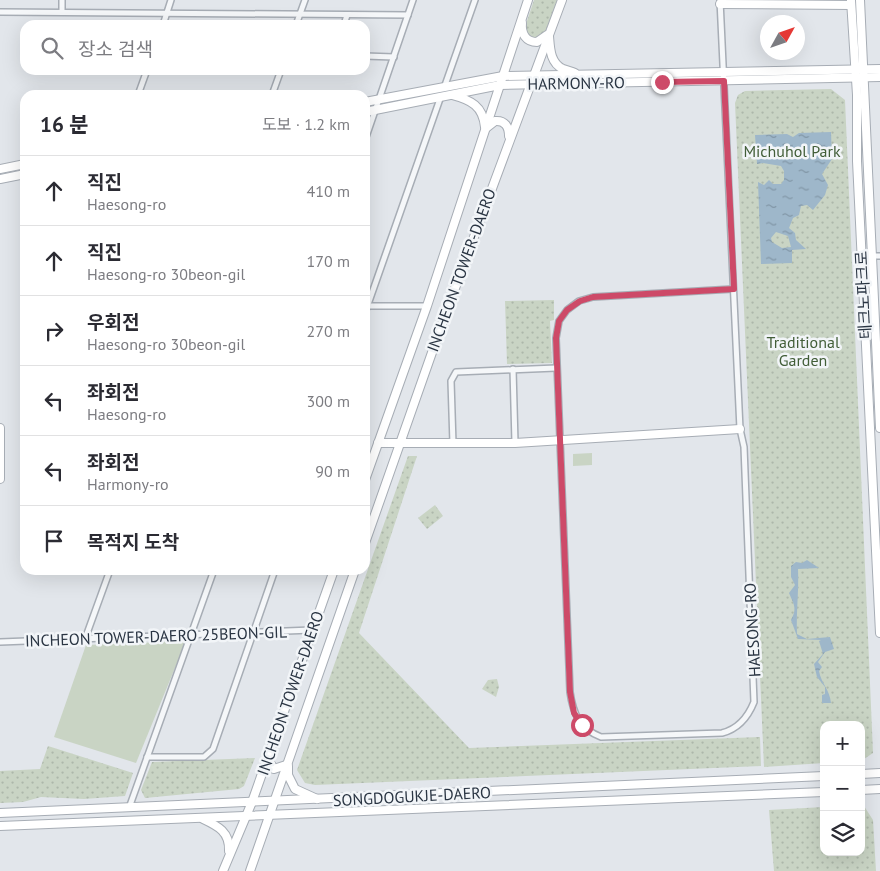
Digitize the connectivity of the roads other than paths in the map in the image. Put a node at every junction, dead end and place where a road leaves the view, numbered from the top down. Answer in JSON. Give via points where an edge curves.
{"nodes":[{"id":1,"x":62,"y":0,"type":"edge"},
{"id":2,"x":171,"y":0,"type":"edge"},
{"id":3,"x":305,"y":0,"type":"edge"},
{"id":4,"x":413,"y":0,"type":"edge"},
{"id":5,"x":474,"y":0,"type":"edge"},
{"id":6,"x":528,"y":0,"type":"edge"},
{"id":7,"x":562,"y":0,"type":"edge"},
{"id":8,"x":860,"y":0,"type":"edge"},
{"id":9,"x":720,"y":2,"type":"edge"},
{"id":10,"x":851,"y":2,"type":"edge"},
{"id":11,"x":0,"y":12,"type":"edge"},
{"id":12,"x":62,"y":12,"type":"junction"},
{"id":13,"x":347,"y":14,"type":"junction"},
{"id":14,"x":523,"y":14,"type":"junction"},
{"id":15,"x":166,"y":15,"type":"junction"},
{"id":16,"x":300,"y":15,"type":"junction"},
{"id":17,"x":408,"y":15,"type":"junction"},
{"id":18,"x":164,"y":20,"type":"edge"},
{"id":19,"x":298,"y":20,"type":"edge"},
{"id":20,"x":345,"y":20,"type":"edge"},
{"id":21,"x":549,"y":31,"type":"junction"},
{"id":22,"x":370,"y":56,"type":"edge"},
{"id":23,"x":394,"y":57,"type":"junction"},
{"id":24,"x":880,"y":69,"type":"edge"},
{"id":25,"x":722,"y":72,"type":"junction"},
{"id":26,"x":577,"y":74,"type":"junction"},
{"id":27,"x":859,"y":74,"type":"junction"},
{"id":28,"x":145,"y":75,"type":"edge"},
{"id":29,"x":279,"y":75,"type":"edge"},
{"id":30,"x":503,"y":76,"type":"junction"},
{"id":31,"x":880,"y":77,"type":"edge"},
{"id":32,"x":530,"y":80,"type":"junction"},
{"id":33,"x":724,"y":81,"type":"junction"},
{"id":34,"x":500,"y":85,"type":"junction"},
{"id":35,"x":444,"y":87,"type":"junction"},
{"id":36,"x":140,"y":90,"type":"edge"},
{"id":37,"x":274,"y":90,"type":"edge"},
{"id":38,"x":450,"y":95,"type":"junction"},
{"id":39,"x":440,"y":97,"type":"junction"},
{"id":40,"x":379,"y":100,"type":"junction"},
{"id":41,"x":370,"y":101,"type":"edge"},
{"id":42,"x":376,"y":110,"type":"junction"},
{"id":43,"x":370,"y":111,"type":"edge"},
{"id":44,"x":370,"y":126,"type":"edge"},
{"id":45,"x":485,"y":130,"type":"junction"},
{"id":46,"x":509,"y":138,"type":"junction"},
{"id":47,"x":20,"y":165,"type":"edge"},
{"id":48,"x":0,"y":169,"type":"edge"},
{"id":49,"x":20,"y":175,"type":"edge"},
{"id":50,"x":0,"y":179,"type":"edge"},
{"id":51,"x":861,"y":256,"type":"junction"},
{"id":52,"x":876,"y":256,"type":"edge"},
{"id":53,"x":734,"y":289,"type":"junction"},
{"id":54,"x":370,"y":295,"type":"edge"},
{"id":55,"x":370,"y":306,"type":"edge"},
{"id":56,"x":428,"y":306,"type":"junction"},
{"id":57,"x":556,"y":368,"type":"junction"},
{"id":58,"x":513,"y":369,"type":"junction"},
{"id":59,"x":0,"y":428,"type":"edge"},
{"id":60,"x":880,"y":428,"type":"edge"},
{"id":61,"x":740,"y":429,"type":"junction"},
{"id":62,"x":558,"y":440,"type":"junction"},
{"id":63,"x":378,"y":443,"type":"junction"},
{"id":64,"x":401,"y":443,"type":"junction"},
{"id":65,"x":515,"y":443,"type":"junction"},
{"id":66,"x":453,"y":444,"type":"junction"},
{"id":67,"x":370,"y":466,"type":"edge"},
{"id":68,"x":1,"y":467,"type":"edge"},
{"id":69,"x":0,"y":478,"type":"edge"},
{"id":70,"x":370,"y":528,"type":"edge"},
{"id":71,"x":108,"y":575,"type":"edge"},
{"id":72,"x":212,"y":575,"type":"edge"},
{"id":73,"x":273,"y":575,"type":"edge"},
{"id":74,"x":332,"y":575,"type":"edge"},
{"id":75,"x":353,"y":575,"type":"edge"},
{"id":76,"x":879,"y":598,"type":"edge"},
{"id":77,"x":312,"y":630,"type":"junction"},
{"id":78,"x":253,"y":631,"type":"junction"},
{"id":79,"x":880,"y":632,"type":"edge"},
{"id":80,"x":192,"y":634,"type":"junction"},
{"id":81,"x":85,"y":639,"type":"junction"},
{"id":82,"x":0,"y":642,"type":"edge"},
{"id":83,"x":147,"y":757,"type":"junction"},
{"id":84,"x":267,"y":758,"type":"junction"},
{"id":85,"x":287,"y":764,"type":"junction"},
{"id":86,"x":880,"y":773,"type":"edge"},
{"id":87,"x":865,"y":774,"type":"edge"},
{"id":88,"x":820,"y":776,"type":"edge"},
{"id":89,"x":865,"y":790,"type":"edge"},
{"id":90,"x":880,"y":790,"type":"edge"},
{"id":91,"x":820,"y":792,"type":"edge"},
{"id":92,"x":321,"y":800,"type":"junction"},
{"id":93,"x":252,"y":802,"type":"junction"},
{"id":94,"x":273,"y":802,"type":"junction"},
{"id":95,"x":129,"y":808,"type":"junction"},
{"id":96,"x":0,"y":813,"type":"edge"},
{"id":97,"x":270,"y":815,"type":"junction"},
{"id":98,"x":246,"y":816,"type":"junction"},
{"id":99,"x":201,"y":818,"type":"junction"},
{"id":100,"x":0,"y":826,"type":"edge"},
{"id":101,"x":228,"y":856,"type":"junction"},
{"id":102,"x":223,"y":871,"type":"edge"},
{"id":103,"x":250,"y":871,"type":"edge"}],
"edges":[{"from":1,"to":12,"type":"street"},
{"from":2,"to":15,"type":"street"},
{"from":3,"to":16,"type":"street"},
{"from":4,"to":17,"type":"street"},
{"from":5,"to":35,"type":"street"},
{"from":6,"to":14,"type":"main road","name":"INCHEON TOWER-DAERO"},
{"from":7,"to":21,"type":"main road","name":"INCHEON TOWER-DAERO"},
{"from":8,"to":27,"type":"main road"},
{"from":9,"to":10,"type":"main road"},
{"from":9,"to":25,"type":"street","name":"HAESONG-RO"},
{"from":10,"to":27,"type":"main road"},
{"from":11,"to":12,"type":"street"},
{"from":12,"to":15,"type":"street"},
{"from":13,"to":16,"type":"street"},
{"from":13,"to":17,"type":"street"},
{"from":13,"to":20,"type":"street"},
{"from":14,"to":21,"type":"main road","via":[[522,32],[530,41],[541,40]]},
{"from":14,"to":30,"type":"main road","name":"INCHEON TOWER-DAERO"},
{"from":15,"to":16,"type":"street"},
{"from":15,"to":18,"type":"street"},
{"from":16,"to":19,"type":"street"},
{"from":17,"to":23,"type":"street"},
{"from":21,"to":26,"type":"main road","via":[[554,61]]},
{"from":21,"to":32,"type":"main road","name":"INCHEON TOWER-DAERO"},
{"from":22,"to":23,"type":"street"},
{"from":23,"to":40,"type":"street"},
{"from":24,"to":27,"type":"main road","name":"HARMONY-RO"},
{"from":25,"to":26,"type":"main road","name":"HARMONY-RO"},
{"from":25,"to":27,"type":"main road","name":"HARMONY-RO"},
{"from":25,"to":33,"type":"street","name":"HAESONG-RO"},
{"from":26,"to":32,"type":"main road","name":"HARMONY-RO"},
{"from":27,"to":31,"type":"main road","name":"HARMONY-RO"},
{"from":27,"to":33,"type":"main road","name":"HARMONY-RO"},
{"from":27,"to":51,"type":"main road","name":"테크노파크로"},
{"from":27,"to":52,"type":"main road"},
{"from":28,"to":36,"type":"street"},
{"from":29,"to":37,"type":"street"},
{"from":30,"to":32,"type":"main road","name":"HARMONY-RO"},
{"from":30,"to":34,"type":"main road","name":"INCHEON TOWER-DAERO"},
{"from":30,"to":35,"type":"main road","name":"HARMONY-RO"},
{"from":32,"to":33,"type":"main road","name":"HARMONY-RO"},
{"from":32,"to":34,"type":"main road","name":"HARMONY-RO"},
{"from":32,"to":46,"type":"main road","name":"INCHEON TOWER-DAERO"},
{"from":33,"to":53,"type":"street","name":"HAESONG-RO"},
{"from":34,"to":38,"type":"main road","name":"HARMONY-RO"},
{"from":34,"to":45,"type":"main road","name":"INCHEON TOWER-DAERO"},
{"from":35,"to":39,"type":"street"},
{"from":35,"to":40,"type":"main road","name":"HARMONY-RO"},
{"from":38,"to":39,"type":"main road","name":"HARMONY-RO"},
{"from":38,"to":45,"type":"main road","via":[[475,104],[484,118]]},
{"from":39,"to":42,"type":"main road","name":"HARMONY-RO"},
{"from":39,"to":54,"type":"street"},
{"from":40,"to":41,"type":"main road","name":"HARMONY-RO"},
{"from":40,"to":42,"type":"street"},
{"from":42,"to":43,"type":"main road","name":"HARMONY-RO"},
{"from":42,"to":44,"type":"street"},
{"from":45,"to":46,"type":"main road","via":[[495,121],[502,121],[507,126]]},
{"from":45,"to":56,"type":"main road","name":"INCHEON TOWER-DAERO"},
{"from":46,"to":64,"type":"main road","name":"INCHEON TOWER-DAERO"},
{"from":47,"to":48,"type":"main road"},
{"from":49,"to":50,"type":"main road"},
{"from":51,"to":52,"type":"street"},
{"from":51,"to":76,"type":"main road","name":"테크노파크로"},
{"from":52,"to":60,"type":"main road"},
{"from":53,"to":57,"type":"street","name":"HAESONG-RO","via":[[593,297],[580,301],[559,321]]},
{"from":53,"to":61,"type":"street","name":"HAESONG-RO"},
{"from":55,"to":56,"type":"street"},
{"from":56,"to":63,"type":"main road","name":"INCHEON TOWER-DAERO"},
{"from":57,"to":58,"type":"street"},
{"from":57,"to":62,"type":"street","name":"HAESONG-RO"},
{"from":58,"to":65,"type":"street"},
{"from":58,"to":66,"type":"street","via":[[460,371],[453,375]]},
{"from":59,"to":68,"type":"main road"},
{"from":61,"to":62,"type":"main road"},
{"from":61,"to":62,"type":"street","name":"HAESONG-RO","via":[[744,447],[754,693],[751,710],[743,721],[728,731],[715,733],[606,738],[589,731],[576,718],[570,692]]},
{"from":62,"to":65,"type":"main road"},
{"from":63,"to":64,"type":"main road"},
{"from":63,"to":67,"type":"main road","name":"INCHEON TOWER-DAERO"},
{"from":64,"to":66,"type":"main road"},
{"from":64,"to":70,"type":"main road","name":"INCHEON TOWER-DAERO"},
{"from":65,"to":66,"type":"main road"},
{"from":68,"to":69,"type":"main road"},
{"from":71,"to":81,"type":"street"},
{"from":72,"to":80,"type":"street"},
{"from":73,"to":78,"type":"street"},
{"from":74,"to":77,"type":"main road","name":"INCHEON TOWER-DAERO"},
{"from":75,"to":85,"type":"main road","name":"INCHEON TOWER-DAERO"},
{"from":76,"to":79,"type":"main road","name":"테크노파크로"},
{"from":77,"to":78,"type":"street","name":"INCHEON TOWER-DAERO 25BEON-GIL"},
{"from":77,"to":84,"type":"main road","name":"INCHEON TOWER-DAERO"},
{"from":78,"to":80,"type":"street","name":"INCHEON TOWER-DAERO 25BEON-GIL"},
{"from":78,"to":83,"type":"street","via":[[209,754],[204,757]]},
{"from":80,"to":81,"type":"street","name":"INCHEON TOWER-DAERO 25BEON-GIL"},
{"from":80,"to":83,"type":"street"},
{"from":81,"to":82,"type":"street","name":"INCHEON TOWER-DAERO 25BEON-GIL"},
{"from":83,"to":95,"type":"street"},
{"from":84,"to":85,"type":"main road","via":[[274,770]]},
{"from":84,"to":93,"type":"main road","name":"INCHEON TOWER-DAERO"},
{"from":85,"to":92,"type":"main road","via":[[288,775],[295,788]]},
{"from":85,"to":94,"type":"main road","name":"INCHEON TOWER-DAERO"},
{"from":86,"to":87,"type":"main road"},
{"from":88,"to":92,"type":"main road","name":"SONGDOGUKJE-DAERO"},
{"from":89,"to":90,"type":"main road"},
{"from":91,"to":97,"type":"main road","name":"SONGDOGUKJE-DAERO"},
{"from":92,"to":94,"type":"main road","name":"SONGDOGUKJE-DAERO"},
{"from":93,"to":94,"type":"main road","name":"SONGDOGUKJE-DAERO"},
{"from":93,"to":95,"type":"main road","name":"SONGDOGUKJE-DAERO"},
{"from":93,"to":98,"type":"main road","name":"INCHEON TOWER-DAERO"},
{"from":94,"to":97,"type":"main road","name":"INCHEON TOWER-DAERO"},
{"from":95,"to":96,"type":"main road","name":"SONGDOGUKJE-DAERO"},
{"from":97,"to":98,"type":"main road","name":"SONGDOGUKJE-DAERO"},
{"from":97,"to":103,"type":"main road","name":"INCHEON TOWER-DAERO"},
{"from":98,"to":99,"type":"main road","name":"SONGDOGUKJE-DAERO"},
{"from":98,"to":101,"type":"main road","name":"INCHEON TOWER-DAERO"},
{"from":99,"to":100,"type":"main road","name":"SONGDOGUKJE-DAERO"},
{"from":99,"to":101,"type":"main road","via":[[224,831],[229,844]]},
{"from":101,"to":102,"type":"main road","name":"INCHEON TOWER-DAERO"}]}
